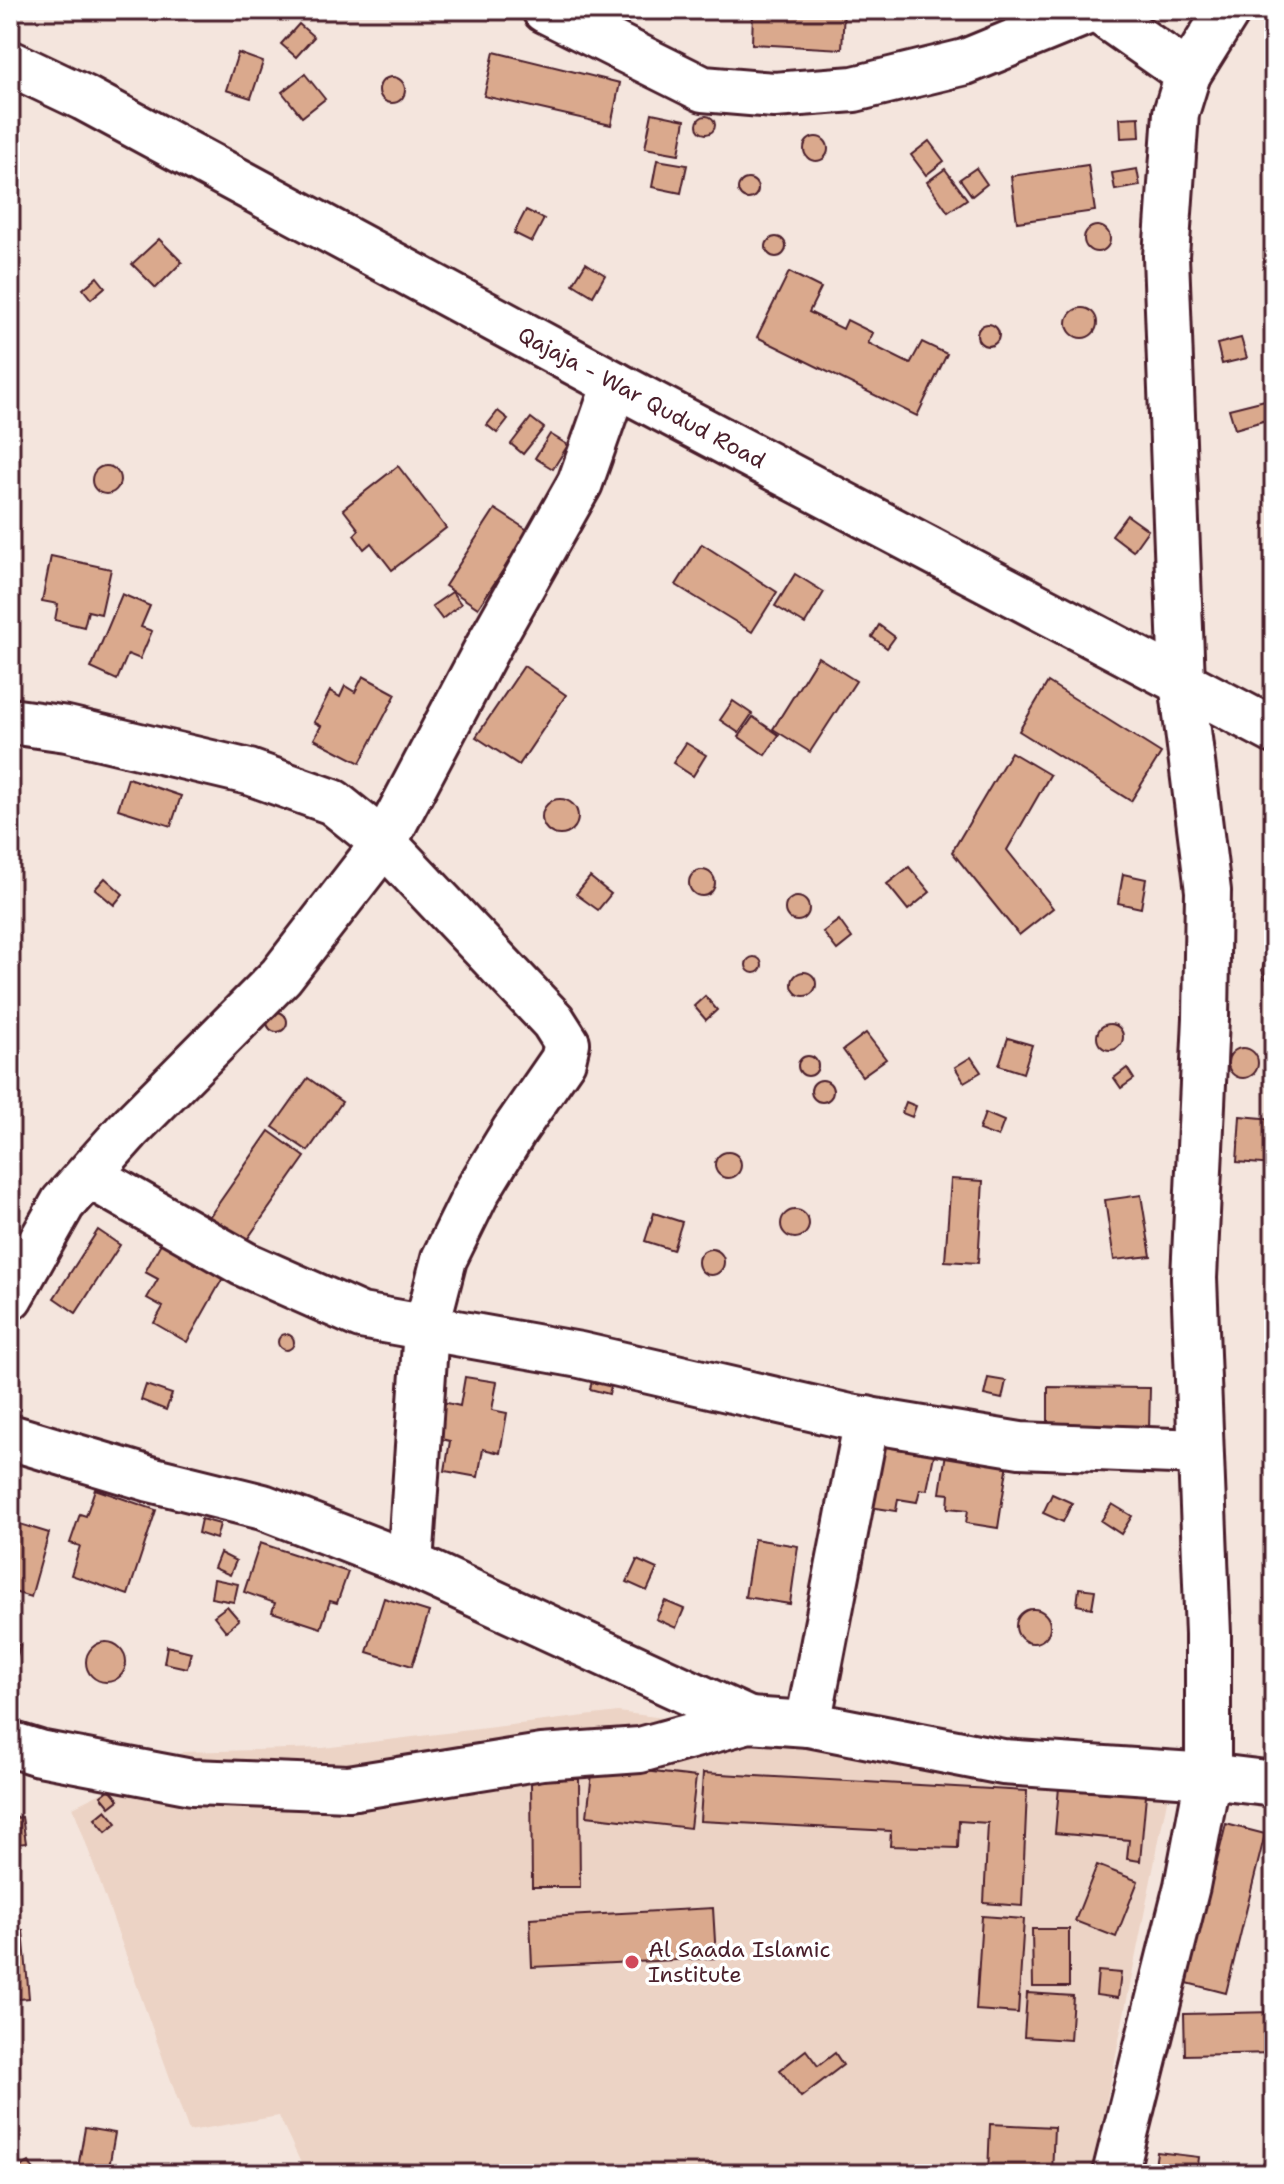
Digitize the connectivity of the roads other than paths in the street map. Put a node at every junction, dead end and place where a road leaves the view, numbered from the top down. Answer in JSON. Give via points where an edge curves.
{"nodes":[{"id":1,"x":545,"y":10,"type":"edge"},
{"id":2,"x":1094,"y":10,"type":"edge"},
{"id":3,"x":1228,"y":10,"type":"edge"},
{"id":4,"x":10,"y":63,"type":"edge"},
{"id":5,"x":1188,"y":74,"type":"junction"},
{"id":6,"x":615,"y":384,"type":"junction"},
{"id":7,"x":1182,"y":682,"type":"junction"},
{"id":8,"x":10,"y":721,"type":"edge"},
{"id":9,"x":1274,"y":731,"type":"edge"},
{"id":10,"x":384,"y":843,"type":"junction"},
{"id":11,"x":90,"y":1176,"type":"junction"},
{"id":12,"x":10,"y":1297,"type":"edge"},
{"id":13,"x":426,"y":1329,"type":"junction"},
{"id":14,"x":867,"y":1419,"type":"junction"},
{"id":15,"x":10,"y":1437,"type":"edge"},
{"id":16,"x":1199,"y":1452,"type":"junction"},
{"id":17,"x":410,"y":1564,"type":"junction"},
{"id":18,"x":749,"y":1720,"type":"junction"},
{"id":19,"x":808,"y":1724,"type":"junction"},
{"id":20,"x":10,"y":1744,"type":"edge"},
{"id":21,"x":1208,"y":1776,"type":"junction"},
{"id":22,"x":1274,"y":1784,"type":"edge"},
{"id":23,"x":1115,"y":2174,"type":"edge"}],
"edges":[{"from":1,"to":2,"type":"street","via":[[703,89],[774,95],[854,89],[965,62]]},
{"from":2,"to":5,"type":"street"},
{"from":3,"to":5,"type":"street"},
{"from":4,"to":6,"type":"street","name":"Qajaja - War Qudud Road"},
{"from":5,"to":7,"type":"street","via":[[1176,113],[1166,256]]},
{"from":6,"to":7,"type":"street","name":"Qajaja - War Qudud Road"},
{"from":6,"to":10,"type":"street","via":[[580,483]]},
{"from":7,"to":9,"type":"street","name":"Qajaja - War Qudud Road"},
{"from":7,"to":16,"type":"street","via":[[1208,891],[1194,1278]]},
{"from":8,"to":10,"type":"street","via":[[67,729],[249,772],[333,802]]},
{"from":10,"to":11,"type":"street","via":[[281,976],[128,1130]]},
{"from":10,"to":13,"type":"street","via":[[504,967],[567,1043],[563,1060],[478,1190],[444,1259]]},
{"from":11,"to":12,"type":"street","via":[[63,1203]]},
{"from":11,"to":13,"type":"street","via":[[244,1264],[361,1316]]},
{"from":13,"to":14,"type":"street","via":[[580,1355]]},
{"from":13,"to":17,"type":"street"},
{"from":14,"to":16,"type":"street","via":[[1020,1445]]},
{"from":14,"to":19,"type":"street"},
{"from":15,"to":17,"type":"street","via":[[263,1507]]},
{"from":16,"to":21,"type":"street"},
{"from":17,"to":18,"type":"street"},
{"from":18,"to":19,"type":"street"},
{"from":18,"to":20,"type":"street","via":[[640,1750],[542,1757],[349,1788],[192,1782]]},
{"from":19,"to":21,"type":"street","via":[[1003,1762]]},
{"from":21,"to":22,"type":"street"},
{"from":21,"to":23,"type":"street","via":[[1187,1886]]}]}
